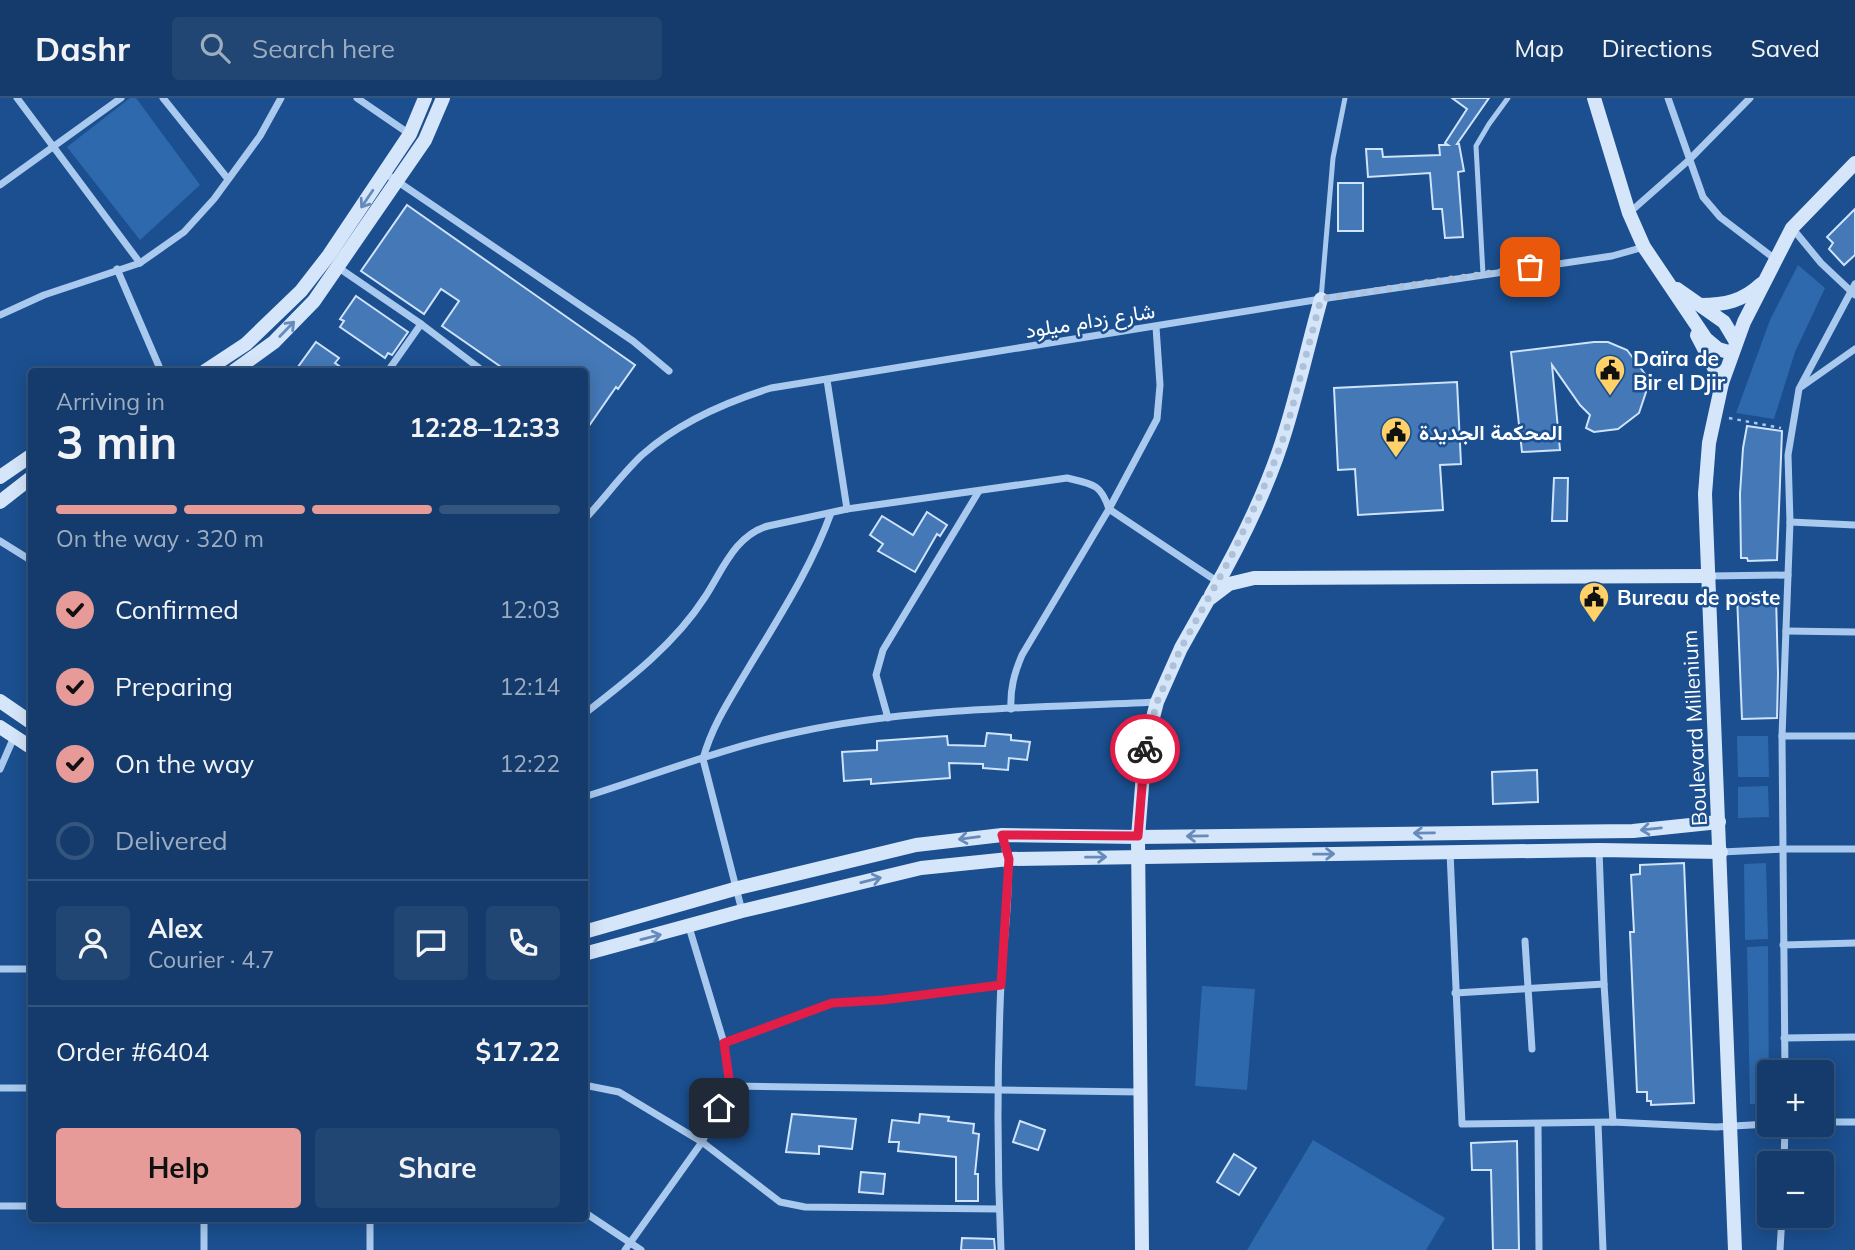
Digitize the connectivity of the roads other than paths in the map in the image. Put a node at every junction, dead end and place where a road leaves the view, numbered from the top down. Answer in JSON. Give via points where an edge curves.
{"nodes":[{"id":1,"x":17,"y":98,"type":"edge"},
{"id":2,"x":121,"y":98,"type":"edge"},
{"id":3,"x":163,"y":98,"type":"edge"},
{"id":4,"x":281,"y":98,"type":"edge"},
{"id":5,"x":357,"y":98,"type":"edge"},
{"id":6,"x":425,"y":98,"type":"edge"},
{"id":7,"x":443,"y":98,"type":"edge"},
{"id":8,"x":1345,"y":98,"type":"edge"},
{"id":9,"x":1508,"y":98,"type":"edge"},
{"id":10,"x":1594,"y":98,"type":"edge"},
{"id":11,"x":1668,"y":98,"type":"edge"},
{"id":12,"x":1750,"y":98,"type":"edge"},
{"id":13,"x":410,"y":134,"type":"junction"},
{"id":14,"x":425,"y":140,"type":"junction"},
{"id":15,"x":54,"y":148,"type":"junction"},
{"id":16,"x":1689,"y":160,"type":"junction"},
{"id":17,"x":1855,"y":163,"type":"edge"},
{"id":18,"x":384,"y":173,"type":"junction"},
{"id":19,"x":228,"y":179,"type":"junction"},
{"id":20,"x":398,"y":183,"type":"junction"},
{"id":21,"x":0,"y":185,"type":"edge"},
{"id":22,"x":1629,"y":213,"type":"junction"},
{"id":23,"x":1792,"y":228,"type":"junction"},
{"id":24,"x":1644,"y":247,"type":"junction"},
{"id":25,"x":1776,"y":259,"type":"junction"},
{"id":26,"x":140,"y":263,"type":"junction"},
{"id":27,"x":340,"y":268,"type":"junction"},
{"id":28,"x":117,"y":269,"type":"junction"},
{"id":29,"x":1483,"y":274,"type":"junction"},
{"id":30,"x":1765,"y":280,"type":"junction"},
{"id":31,"x":1853,"y":290,"type":"edge"},
{"id":32,"x":1321,"y":299,"type":"junction"},
{"id":33,"x":1695,"y":311,"type":"junction"},
{"id":34,"x":0,"y":315,"type":"edge"},
{"id":35,"x":421,"y":324,"type":"junction"},
{"id":36,"x":1156,"y":327,"type":"junction"},
{"id":37,"x":1734,"y":347,"type":"junction"},
{"id":38,"x":1855,"y":349,"type":"edge"},
{"id":39,"x":160,"y":368,"type":"edge"},
{"id":40,"x":210,"y":368,"type":"edge"},
{"id":41,"x":238,"y":368,"type":"edge"},
{"id":42,"x":390,"y":368,"type":"edge"},
{"id":43,"x":479,"y":368,"type":"edge"},
{"id":44,"x":669,"y":371,"type":"dead end"},
{"id":45,"x":827,"y":380,"type":"junction"},
{"id":46,"x":1722,"y":383,"type":"junction"},
{"id":47,"x":1799,"y":389,"type":"junction"},
{"id":48,"x":28,"y":458,"type":"edge"},
{"id":49,"x":0,"y":477,"type":"edge"},
{"id":50,"x":28,"y":480,"type":"edge"},
{"id":51,"x":979,"y":491,"type":"junction"},
{"id":52,"x":0,"y":502,"type":"edge"},
{"id":53,"x":847,"y":509,"type":"junction"},
{"id":54,"x":1109,"y":509,"type":"junction"},
{"id":55,"x":831,"y":513,"type":"junction"},
{"id":56,"x":588,"y":516,"type":"edge"},
{"id":57,"x":1790,"y":522,"type":"junction"},
{"id":58,"x":1855,"y":525,"type":"edge"},
{"id":59,"x":0,"y":541,"type":"edge"},
{"id":60,"x":28,"y":558,"type":"edge"},
{"id":61,"x":1788,"y":575,"type":"junction"},
{"id":62,"x":1709,"y":576,"type":"junction"},
{"id":63,"x":1218,"y":582,"type":"junction"},
{"id":64,"x":1208,"y":600,"type":"junction"},
{"id":65,"x":1786,"y":631,"type":"junction"},
{"id":66,"x":1855,"y":632,"type":"edge"},
{"id":67,"x":0,"y":701,"type":"edge"},
{"id":68,"x":1157,"y":702,"type":"junction"},
{"id":69,"x":1012,"y":709,"type":"junction"},
{"id":70,"x":588,"y":711,"type":"edge"},
{"id":71,"x":888,"y":718,"type":"junction"},
{"id":72,"x":28,"y":720,"type":"edge"},
{"id":73,"x":0,"y":727,"type":"edge"},
{"id":74,"x":1782,"y":736,"type":"junction"},
{"id":75,"x":1855,"y":736,"type":"edge"},
{"id":76,"x":15,"y":737,"type":"junction"},
{"id":77,"x":28,"y":745,"type":"edge"},
{"id":78,"x":703,"y":759,"type":"junction"},
{"id":79,"x":0,"y":769,"type":"edge"},
{"id":80,"x":588,"y":796,"type":"edge"},
{"id":81,"x":1719,"y":822,"type":"junction"},
{"id":82,"x":1002,"y":835,"type":"junction"},
{"id":83,"x":1138,"y":836,"type":"junction"},
{"id":84,"x":1783,"y":849,"type":"junction"},
{"id":85,"x":1855,"y":849,"type":"edge"},
{"id":86,"x":1599,"y":850,"type":"junction"},
{"id":87,"x":1450,"y":852,"type":"junction"},
{"id":88,"x":1721,"y":852,"type":"junction"},
{"id":89,"x":1140,"y":856,"type":"junction"},
{"id":90,"x":1009,"y":859,"type":"junction"},
{"id":91,"x":738,"y":888,"type":"junction"},
{"id":92,"x":743,"y":911,"type":"junction"},
{"id":93,"x":689,"y":927,"type":"junction"},
{"id":94,"x":588,"y":931,"type":"edge"},
{"id":95,"x":1525,"y":941,"type":"dead end"},
{"id":96,"x":1855,"y":943,"type":"edge"},
{"id":97,"x":1783,"y":945,"type":"junction"},
{"id":98,"x":588,"y":953,"type":"edge"},
{"id":99,"x":0,"y":969,"type":"edge"},
{"id":100,"x":28,"y":969,"type":"edge"},
{"id":101,"x":1001,"y":985,"type":"junction"},
{"id":102,"x":1604,"y":985,"type":"junction"},
{"id":103,"x":1530,"y":989,"type":"junction"},
{"id":104,"x":1455,"y":993,"type":"junction"},
{"id":105,"x":1855,"y":1037,"type":"edge"},
{"id":106,"x":1784,"y":1038,"type":"junction"},
{"id":107,"x":724,"y":1043,"type":"junction"},
{"id":108,"x":1532,"y":1049,"type":"dead end"},
{"id":109,"x":1785,"y":1060,"type":"edge"},
{"id":110,"x":588,"y":1086,"type":"edge"},
{"id":111,"x":730,"y":1086,"type":"junction"},
{"id":112,"x":0,"y":1088,"type":"edge"},
{"id":113,"x":28,"y":1088,"type":"edge"},
{"id":114,"x":1000,"y":1091,"type":"junction"},
{"id":115,"x":1140,"y":1092,"type":"junction"},
{"id":116,"x":1614,"y":1122,"type":"junction"},
{"id":117,"x":1834,"y":1122,"type":"edge"},
{"id":118,"x":1855,"y":1122,"type":"edge"},
{"id":119,"x":1598,"y":1123,"type":"junction"},
{"id":120,"x":1538,"y":1124,"type":"junction"},
{"id":121,"x":1757,"y":1125,"type":"edge"},
{"id":122,"x":1731,"y":1126,"type":"junction"},
{"id":123,"x":702,"y":1142,"type":"junction"},
{"id":124,"x":0,"y":1206,"type":"edge"},
{"id":125,"x":28,"y":1206,"type":"edge"},
{"id":126,"x":999,"y":1209,"type":"junction"},
{"id":127,"x":588,"y":1215,"type":"edge"},
{"id":128,"x":204,"y":1222,"type":"edge"},
{"id":129,"x":370,"y":1222,"type":"edge"},
{"id":130,"x":1781,"y":1228,"type":"edge"},
{"id":131,"x":631,"y":1242,"type":"junction"},
{"id":132,"x":204,"y":1250,"type":"edge"},
{"id":133,"x":370,"y":1250,"type":"edge"},
{"id":134,"x":625,"y":1250,"type":"edge"},
{"id":135,"x":641,"y":1250,"type":"edge"},
{"id":136,"x":1001,"y":1250,"type":"edge"},
{"id":137,"x":1142,"y":1250,"type":"edge"},
{"id":138,"x":1539,"y":1250,"type":"edge"},
{"id":139,"x":1603,"y":1250,"type":"edge"},
{"id":140,"x":1735,"y":1250,"type":"edge"},
{"id":141,"x":1780,"y":1250,"type":"edge"}],
"edges":[{"from":1,"to":15,"type":"street"},
{"from":2,"to":15,"type":"street"},
{"from":3,"to":19,"type":"street"},
{"from":4,"to":19,"type":"street"},
{"from":5,"to":13,"type":"street"},
{"from":6,"to":13,"type":"main road"},
{"from":7,"to":14,"type":"main road"},
{"from":8,"to":32,"type":"lane","via":[[1333,158]]},
{"from":9,"to":29,"type":"lane","via":[[1476,146]]},
{"from":10,"to":22,"type":"main road"},
{"from":11,"to":16,"type":"street"},
{"from":12,"to":16,"type":"street"},
{"from":13,"to":14,"type":"street"},
{"from":13,"to":18,"type":"main road"},
{"from":14,"to":20,"type":"main road"},
{"from":15,"to":21,"type":"street"},
{"from":15,"to":26,"type":"street"},
{"from":16,"to":22,"type":"street"},
{"from":16,"to":25,"type":"street","via":[[1703,197],[1720,217]]},
{"from":17,"to":23,"type":"main road","name":"Boulevard Millenium"},
{"from":18,"to":20,"type":"street"},
{"from":18,"to":40,"type":"main road","one_way":true,"via":[[301,290],[246,344]]},
{"from":19,"to":26,"type":"street","via":[[184,232]]},
{"from":20,"to":27,"type":"main road"},
{"from":20,"to":44,"type":"street","via":[[633,341]]},
{"from":22,"to":24,"type":"main road"},
{"from":23,"to":25,"type":"main road","name":"Boulevard Millenium"},
{"from":23,"to":31,"type":"street","via":[[1821,263]]},
{"from":24,"to":29,"type":"street","name":"شارع زدام ميلود","via":[[1612,256]]},
{"from":24,"to":33,"type":"main road"},
{"from":25,"to":30,"type":"main road","name":"Boulevard Millenium"},
{"from":26,"to":28,"type":"street"},
{"from":27,"to":35,"type":"street"},
{"from":41,"to":27,"type":"main road","one_way":true,"via":[[274,342]]},
{"from":28,"to":34,"type":"street"},
{"from":28,"to":39,"type":"street"},
{"from":29,"to":32,"type":"street","name":"شارع زدام ميلود"},
{"from":30,"to":33,"type":"main road","via":[[1730,303]]},
{"from":30,"to":37,"type":"main road","name":"Boulevard Millenium"},
{"from":31,"to":47,"type":"street"},
{"from":32,"to":36,"type":"street","name":"شارع زدام ميلود"},
{"from":32,"to":63,"type":"main road","via":[[1286,431]]},
{"from":33,"to":37,"type":"main road","via":[[1724,321]]},
{"from":33,"to":37,"type":"main road","via":[[1711,344]]},
{"from":33,"to":46,"type":"main road","via":[[1706,354]]},
{"from":35,"to":42,"type":"street"},
{"from":35,"to":43,"type":"street"},
{"from":36,"to":45,"type":"street","name":"شارع زدام ميلود"},
{"from":36,"to":54,"type":"street","via":[[1157,419]]},
{"from":37,"to":46,"type":"main road","name":"Boulevard Millenium"},
{"from":38,"to":47,"type":"street"},
{"from":45,"to":53,"type":"street"},
{"from":45,"to":56,"type":"street","name":"شارع زدام ميلود","via":[[738,398],[682,427],[643,454]]},
{"from":46,"to":62,"type":"main road","name":"Boulevard Millenium","via":[[1709,443],[1705,494]]},
{"from":47,"to":57,"type":"street","via":[[1788,455]]},
{"from":48,"to":49,"type":"main road"},
{"from":50,"to":52,"type":"main road"},
{"from":51,"to":53,"type":"street"},
{"from":51,"to":54,"type":"street","via":[[1068,478],[1101,489]]},
{"from":51,"to":71,"type":"street","via":[[883,650],[876,675]]},
{"from":53,"to":55,"type":"street"},
{"from":54,"to":63,"type":"street"},
{"from":54,"to":69,"type":"street","via":[[1022,655],[1013,676]]},
{"from":55,"to":70,"type":"street","via":[[768,526],[748,535],[666,645]]},
{"from":55,"to":78,"type":"street","via":[[820,544],[735,688]]},
{"from":57,"to":58,"type":"street"},
{"from":57,"to":61,"type":"street"},
{"from":59,"to":60,"type":"street"},
{"from":61,"to":62,"type":"street"},
{"from":61,"to":65,"type":"street"},
{"from":62,"to":64,"type":"main road","via":[[1254,578],[1229,584]]},
{"from":62,"to":81,"type":"main road","name":"Boulevard Millenium"},
{"from":63,"to":64,"type":"main road"},
{"from":64,"to":68,"type":"main road"},
{"from":65,"to":66,"type":"street"},
{"from":65,"to":74,"type":"street"},
{"from":67,"to":72,"type":"main road"},
{"from":68,"to":69,"type":"street"},
{"from":68,"to":83,"type":"main road","via":[[1145,748]]},
{"from":69,"to":71,"type":"street"},
{"from":71,"to":78,"type":"street","via":[[797,732]]},
{"from":73,"to":76,"type":"main road"},
{"from":74,"to":75,"type":"street"},
{"from":74,"to":84,"type":"street"},
{"from":76,"to":77,"type":"main road"},
{"from":76,"to":79,"type":"street"},
{"from":78,"to":80,"type":"street"},
{"from":78,"to":91,"type":"street"},
{"from":81,"to":83,"type":"main road","one_way":true,"via":[[1633,831]]},
{"from":81,"to":88,"type":"main road","name":"Boulevard Millenium"},
{"from":82,"to":83,"type":"main road"},
{"from":82,"to":90,"type":"street"},
{"from":82,"to":91,"type":"main road","one_way":true,"via":[[916,845]]},
{"from":83,"to":89,"type":"main road"},
{"from":84,"to":85,"type":"street"},
{"from":84,"to":88,"type":"street"},
{"from":84,"to":97,"type":"street"},
{"from":86,"to":87,"type":"main road"},
{"from":86,"to":88,"type":"main road"},
{"from":86,"to":102,"type":"street"},
{"from":89,"to":87,"type":"main road","one_way":true},
{"from":87,"to":104,"type":"street"},
{"from":88,"to":122,"type":"main road","name":"Boulevard Millenium"},
{"from":90,"to":89,"type":"main road","one_way":true},
{"from":89,"to":115,"type":"main road"},
{"from":92,"to":90,"type":"main road","one_way":true,"via":[[921,868]]},
{"from":90,"to":101,"type":"street"},
{"from":91,"to":92,"type":"street"},
{"from":91,"to":94,"type":"main road"},
{"from":92,"to":93,"type":"main road"},
{"from":98,"to":93,"type":"main road","one_way":true},
{"from":93,"to":107,"type":"street"},
{"from":95,"to":103,"type":"street"},
{"from":96,"to":97,"type":"street"},
{"from":97,"to":106,"type":"street"},
{"from":99,"to":100,"type":"street"},
{"from":101,"to":107,"type":"street","via":[[832,1003]]},
{"from":101,"to":114,"type":"street"},
{"from":102,"to":103,"type":"street"},
{"from":102,"to":116,"type":"street"},
{"from":103,"to":104,"type":"street"},
{"from":103,"to":108,"type":"street"},
{"from":104,"to":120,"type":"street","via":[[1462,1124]]},
{"from":105,"to":106,"type":"street"},
{"from":106,"to":109,"type":"street"},
{"from":107,"to":111,"type":"street"},
{"from":110,"to":123,"type":"street","via":[[620,1092]]},
{"from":111,"to":114,"type":"street"},
{"from":111,"to":123,"type":"street"},
{"from":112,"to":113,"type":"street"},
{"from":114,"to":115,"type":"street"},
{"from":114,"to":126,"type":"street"},
{"from":115,"to":137,"type":"main road"},
{"from":116,"to":119,"type":"street"},
{"from":116,"to":122,"type":"street"},
{"from":117,"to":118,"type":"street"},
{"from":119,"to":120,"type":"street"},
{"from":119,"to":139,"type":"street"},
{"from":120,"to":138,"type":"street"},
{"from":121,"to":122,"type":"street"},
{"from":122,"to":140,"type":"main road","name":"Boulevard Millenium"},
{"from":123,"to":126,"type":"street","via":[[780,1202],[805,1207]]},
{"from":123,"to":131,"type":"street"},
{"from":124,"to":125,"type":"street"},
{"from":126,"to":136,"type":"street"},
{"from":127,"to":131,"type":"street"},
{"from":128,"to":132,"type":"street"},
{"from":129,"to":133,"type":"street"},
{"from":130,"to":141,"type":"street"},
{"from":131,"to":134,"type":"street"},
{"from":131,"to":135,"type":"street"}]}
